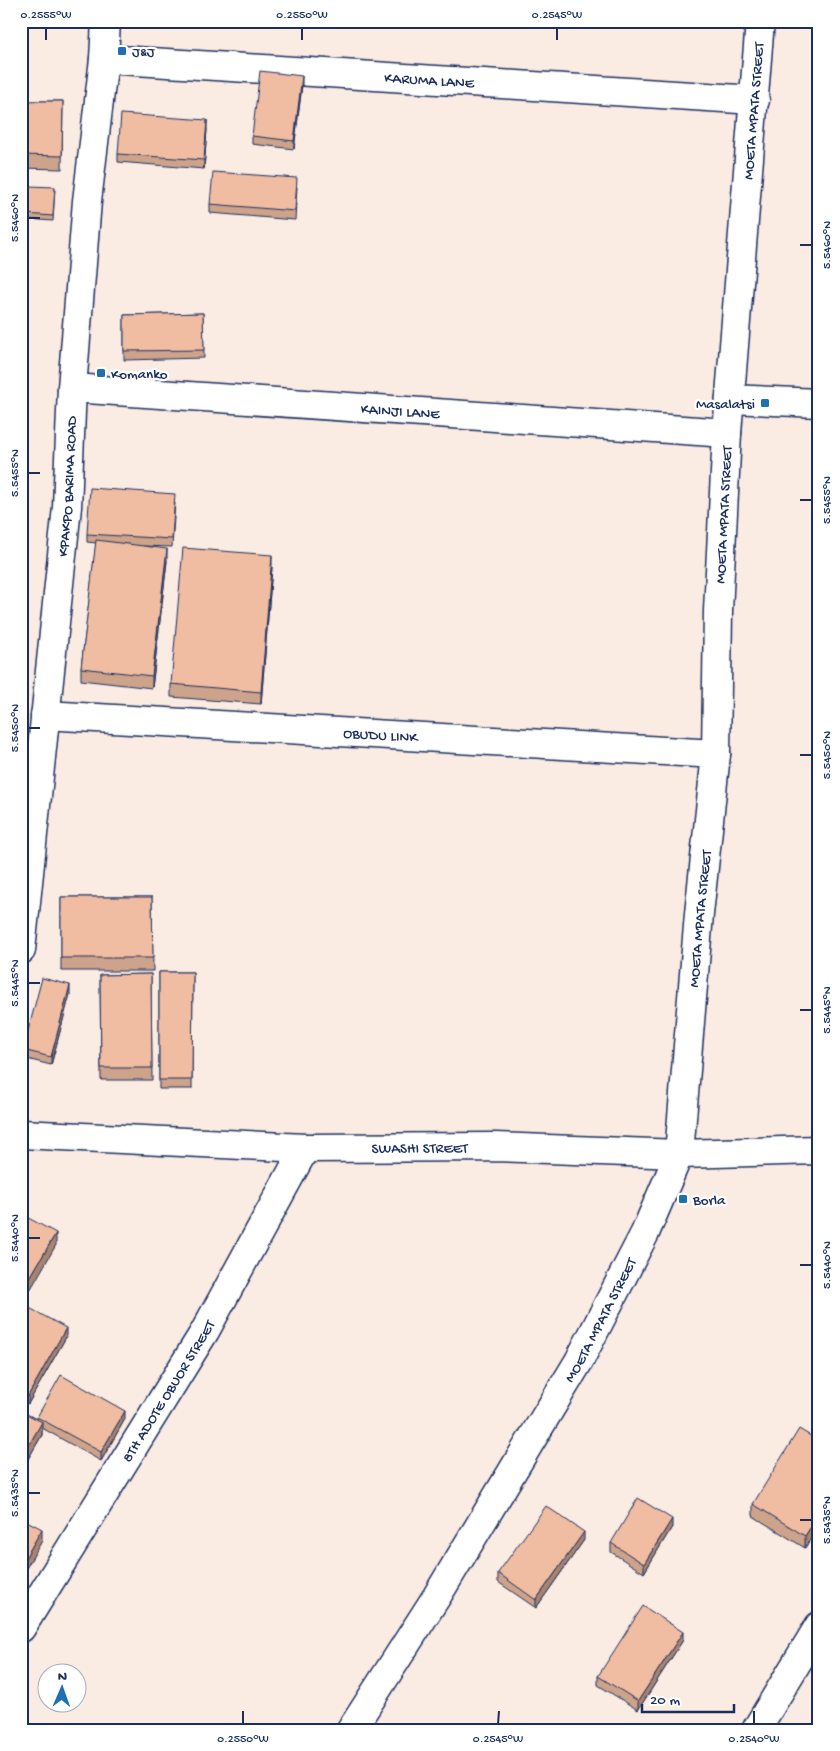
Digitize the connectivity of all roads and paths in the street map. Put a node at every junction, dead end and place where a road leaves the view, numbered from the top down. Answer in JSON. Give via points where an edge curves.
{"nodes":[{"id":1,"x":106,"y":21,"type":"edge"},
{"id":2,"x":760,"y":21,"type":"edge"},
{"id":3,"x":104,"y":59,"type":"junction"},
{"id":4,"x":755,"y":100,"type":"junction"},
{"id":5,"x":72,"y":388,"type":"junction"},
{"id":6,"x":730,"y":398,"type":"junction"},
{"id":7,"x":819,"y":403,"type":"edge"},
{"id":8,"x":727,"y":433,"type":"junction"},
{"id":9,"x":45,"y":715,"type":"junction"},
{"id":10,"x":716,"y":754,"type":"junction"},
{"id":11,"x":21,"y":950,"type":"edge"},
{"id":12,"x":21,"y":1134,"type":"edge"},
{"id":13,"x":305,"y":1148,"type":"junction"},
{"id":14,"x":819,"y":1150,"type":"edge"},
{"id":15,"x":679,"y":1154,"type":"junction"},
{"id":16,"x":819,"y":1626,"type":"edge"},
{"id":17,"x":21,"y":1628,"type":"edge"},
{"id":18,"x":350,"y":1730,"type":"edge"},
{"id":19,"x":756,"y":1730,"type":"edge"}],
"edges":[{"from":1,"to":3,"type":"street","name":"KPAKPO BARIMA ROAD"},
{"from":2,"to":4,"type":"street","name":"MOETA MPATA STREET"},
{"from":3,"to":4,"type":"street","name":"KARUMA LANE"},
{"from":3,"to":5,"type":"street","name":"KPAKPO BARIMA ROAD","via":[[87,201]]},
{"from":4,"to":6,"type":"street","name":"MOETA MPATA STREET"},
{"from":5,"to":8,"type":"street","name":"KAINJI LANE"},
{"from":5,"to":9,"type":"street","name":"KPAKPO BARIMA ROAD","via":[[67,508]]},
{"from":6,"to":7,"type":"street"},
{"from":6,"to":8,"type":"street","name":"MOETA MPATA STREET"},
{"from":8,"to":10,"type":"street","name":"MOETA MPATA STREET","via":[[718,611]]},
{"from":9,"to":10,"type":"street","name":"OBUDU LINK"},
{"from":9,"to":11,"type":"street","name":"KPAKPO BARIMA ROAD"},
{"from":10,"to":15,"type":"street","name":"MOETA MPATA STREET"},
{"from":12,"to":13,"type":"street","name":"SWASHI STREET"},
{"from":13,"to":15,"type":"street","name":"SWASHI STREET","via":[[495,1147]]},
{"from":13,"to":17,"type":"street","name":"8TH ADOTE OBUOR STREET","via":[[205,1331]]},
{"from":14,"to":15,"type":"street","name":"SWASHI STREET"},
{"from":15,"to":18,"type":"street","name":"MOETA MPATA STREET","via":[[645,1232],[579,1361],[437,1596]]},
{"from":16,"to":19,"type":"street"}]}
